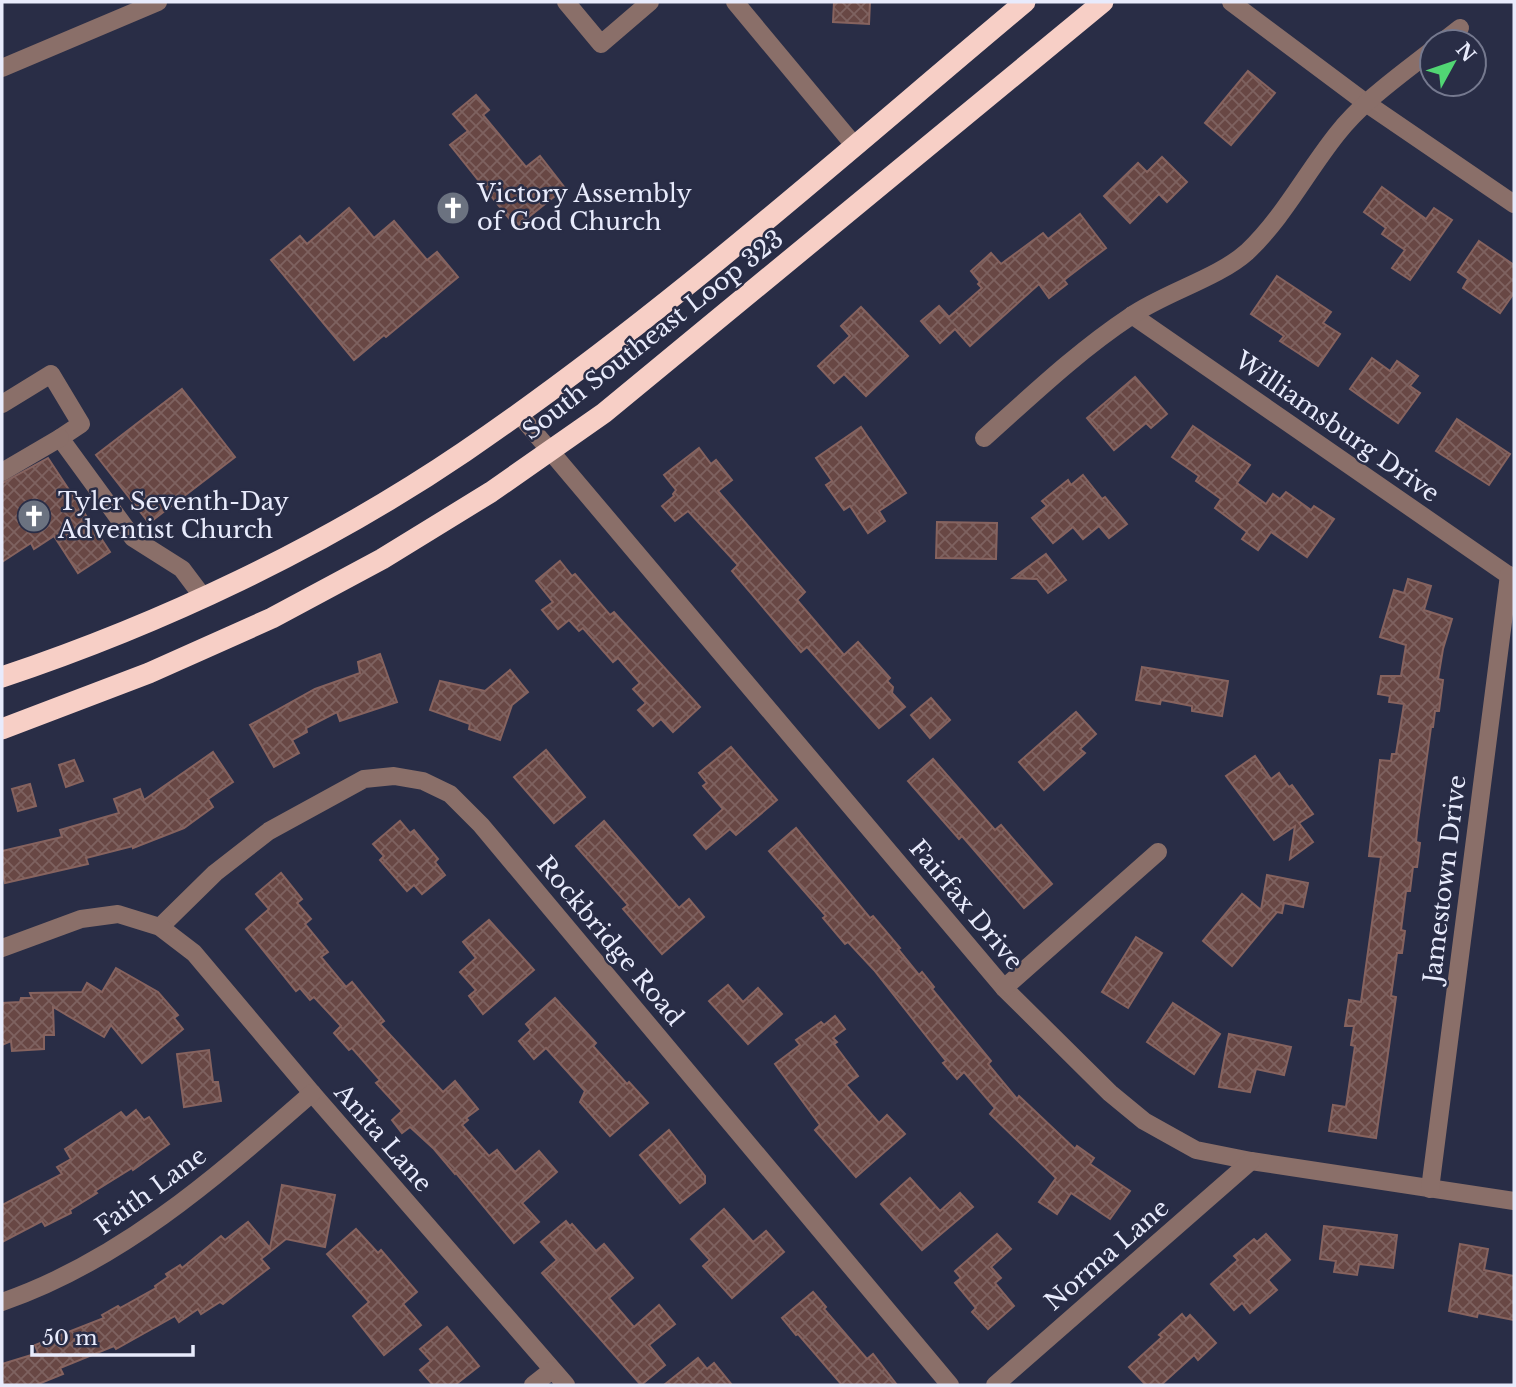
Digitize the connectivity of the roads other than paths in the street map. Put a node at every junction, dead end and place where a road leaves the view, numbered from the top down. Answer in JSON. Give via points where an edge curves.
{"nodes":[{"id":1,"x":158,"y":2,"type":"edge"},
{"id":2,"x":566,"y":2,"type":"edge"},
{"id":3,"x":650,"y":2,"type":"edge"},
{"id":4,"x":735,"y":2,"type":"edge"},
{"id":5,"x":1025,"y":2,"type":"edge"},
{"id":6,"x":1103,"y":2,"type":"edge"},
{"id":7,"x":1231,"y":2,"type":"edge"},
{"id":8,"x":1418,"y":61,"type":"edge"},
{"id":9,"x":2,"y":68,"type":"edge"},
{"id":10,"x":1366,"y":103,"type":"junction"},
{"id":11,"x":854,"y":145,"type":"junction"},
{"id":12,"x":1514,"y":204,"type":"edge"},
{"id":13,"x":1132,"y":315,"type":"junction"},
{"id":14,"x":2,"y":404,"type":"edge"},
{"id":15,"x":519,"y":414,"type":"junction"},
{"id":16,"x":60,"y":438,"type":"junction"},
{"id":17,"x":984,"y":438,"type":"dead end"},
{"id":18,"x":549,"y":451,"type":"junction"},
{"id":19,"x":2,"y":472,"type":"edge"},
{"id":20,"x":1512,"y":577,"type":"edge"},
{"id":21,"x":204,"y":597,"type":"junction"},
{"id":22,"x":2,"y":677,"type":"edge"},
{"id":23,"x":2,"y":729,"type":"edge"},
{"id":24,"x":1158,"y":852,"type":"dead end"},
{"id":25,"x":160,"y":927,"type":"junction"},
{"id":26,"x":2,"y":948,"type":"edge"},
{"id":27,"x":1004,"y":988,"type":"junction"},
{"id":28,"x":312,"y":1093,"type":"junction"},
{"id":29,"x":1251,"y":1161,"type":"junction"},
{"id":30,"x":1430,"y":1189,"type":"junction"},
{"id":31,"x":1514,"y":1201,"type":"edge"},
{"id":32,"x":2,"y":1302,"type":"edge"},
{"id":33,"x":552,"y":1370,"type":"junction"},
{"id":34,"x":533,"y":1385,"type":"edge"},
{"id":35,"x":566,"y":1385,"type":"edge"},
{"id":36,"x":950,"y":1385,"type":"edge"},
{"id":37,"x":995,"y":1385,"type":"edge"}],
"edges":[{"from":1,"to":9,"type":"street"},
{"from":2,"to":3,"type":"street","via":[[601,44]]},
{"from":4,"to":11,"type":"street"},
{"from":5,"to":11,"type":"highway","name":"South Southeast Loop 323"},
{"from":6,"to":18,"type":"highway","name":"South Southeast Loop 323","via":[[662,366]]},
{"from":7,"to":10,"type":"street"},
{"from":8,"to":10,"type":"street"},
{"from":10,"to":12,"type":"street"},
{"from":10,"to":13,"type":"street","via":[[1338,132],[1271,227],[1244,254]]},
{"from":11,"to":15,"type":"highway","name":"South Southeast Loop 323","via":[[681,289]]},
{"from":13,"to":17,"type":"street"},
{"from":13,"to":20,"type":"street","name":"Williamsburg Drive"},
{"from":14,"to":16,"type":"street","via":[[51,374],[81,424]]},
{"from":15,"to":18,"type":"street","name":"Fairfax Drive"},
{"from":15,"to":21,"type":"highway","name":"South Southeast Loop 323","via":[[357,517]]},
{"from":16,"to":19,"type":"street"},
{"from":16,"to":21,"type":"street","via":[[133,538],[182,569]]},
{"from":18,"to":23,"type":"highway","name":"South Southeast Loop 323","via":[[435,528],[272,618],[149,673]]},
{"from":18,"to":27,"type":"street","name":"Fairfax Drive"},
{"from":20,"to":30,"type":"street","name":"Jamestown Drive"},
{"from":21,"to":22,"type":"highway","name":"South Southeast Loop 323","via":[[118,635]]},
{"from":24,"to":27,"type":"street"},
{"from":25,"to":26,"type":"street","via":[[118,914],[81,919]]},
{"from":25,"to":28,"type":"street","name":"Anita Lane","via":[[194,953]]},
{"from":25,"to":36,"type":"street","name":"Rockbridge Road","via":[[215,873],[270,831],[364,779],[394,776],[424,781],[450,794],[481,825]]},
{"from":27,"to":29,"type":"street","name":"Fairfax Drive","via":[[1144,1121],[1196,1150]]},
{"from":28,"to":32,"type":"street","name":"Faith Lane","via":[[208,1183],[137,1236],[48,1285]]},
{"from":28,"to":33,"type":"street","name":"Anita Lane"},
{"from":29,"to":30,"type":"street","name":"Fairfax Drive"},
{"from":29,"to":37,"type":"street","name":"Norma Lane"},
{"from":30,"to":31,"type":"street","name":"Fairfax Drive"},
{"from":33,"to":34,"type":"street"},
{"from":33,"to":35,"type":"street","name":"Anita Lane"}]}
